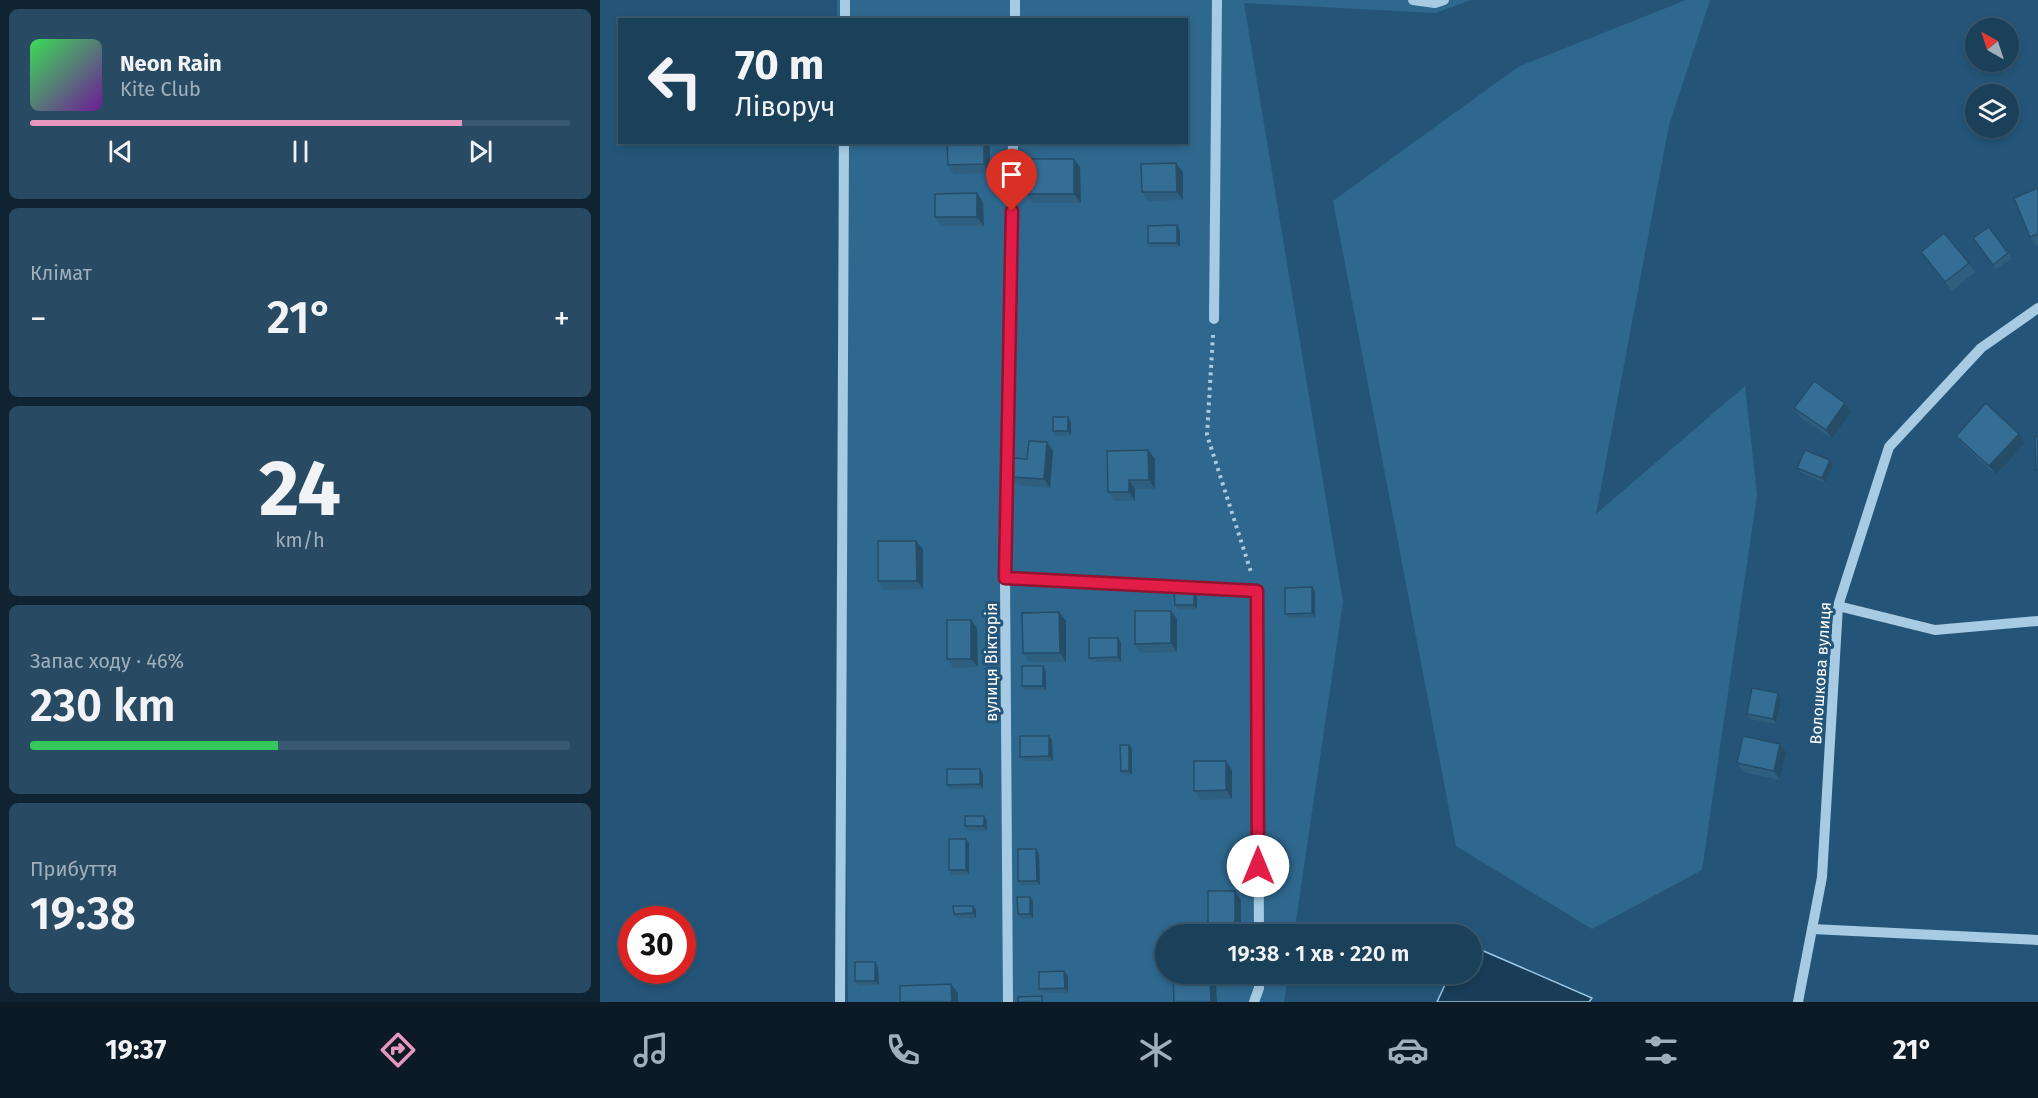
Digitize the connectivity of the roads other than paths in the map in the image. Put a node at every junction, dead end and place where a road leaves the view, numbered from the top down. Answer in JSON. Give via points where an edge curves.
{"nodes":[{"id":1,"x":845,"y":0,"type":"edge"},
{"id":2,"x":1015,"y":0,"type":"edge"},
{"id":3,"x":1217,"y":0,"type":"edge"},
{"id":4,"x":1413,"y":0,"type":"edge"},
{"id":5,"x":1444,"y":0,"type":"edge"},
{"id":6,"x":845,"y":18,"type":"edge"},
{"id":7,"x":1015,"y":18,"type":"edge"},
{"id":8,"x":844,"y":144,"type":"edge"},
{"id":9,"x":1013,"y":144,"type":"edge"},
{"id":10,"x":2038,"y":308,"type":"edge"},
{"id":11,"x":1214,"y":319,"type":"road end"},
{"id":12,"x":1005,"y":578,"type":"junction"},
{"id":13,"x":1838,"y":606,"type":"junction"},
{"id":14,"x":2038,"y":621,"type":"edge"},
{"id":15,"x":1259,"y":924,"type":"edge"},
{"id":16,"x":1812,"y":929,"type":"junction"},
{"id":17,"x":2038,"y":939,"type":"edge"},
{"id":18,"x":1259,"y":984,"type":"edge"},
{"id":19,"x":840,"y":1002,"type":"edge"},
{"id":20,"x":1008,"y":1002,"type":"edge"},
{"id":21,"x":1254,"y":1002,"type":"edge"},
{"id":22,"x":1798,"y":1002,"type":"edge"}],
"edges":[{"from":1,"to":6,"type":"street"},
{"from":2,"to":7,"type":"street"},
{"from":3,"to":11,"type":"street"},
{"from":4,"to":5,"type":"street"},
{"from":8,"to":19,"type":"street"},
{"from":9,"to":12,"type":"street","name":"вулиця Вікторія"},
{"from":10,"to":13,"type":"street","name":"Волошкова вулиця","via":[[1981,348],[1889,447]]},
{"from":12,"to":15,"type":"street","via":[[1257,591]]},
{"from":12,"to":20,"type":"street","name":"вулиця Вікторія"},
{"from":13,"to":14,"type":"street","via":[[1935,630]]},
{"from":13,"to":16,"type":"street","name":"Волошкова вулиця","via":[[1822,877]]},
{"from":16,"to":17,"type":"street"},
{"from":16,"to":22,"type":"street","name":"Волошкова вулиця"},
{"from":18,"to":21,"type":"street"}]}
